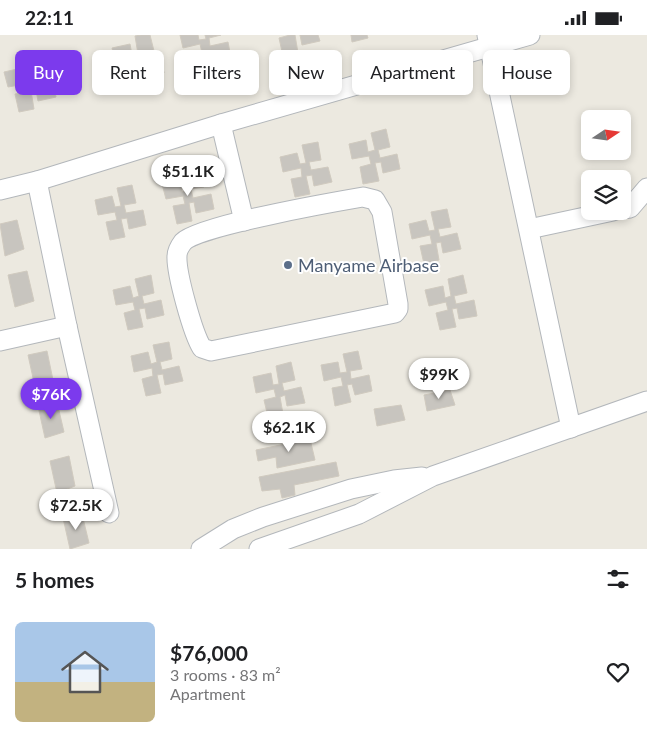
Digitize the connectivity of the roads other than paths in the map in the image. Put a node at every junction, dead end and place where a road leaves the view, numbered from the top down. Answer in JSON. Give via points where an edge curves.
{"nodes":[{"id":1,"x":530,"y":35,"type":"edge"},
{"id":2,"x":489,"y":40,"type":"edge"},
{"id":3,"x":221,"y":124,"type":"junction"},
{"id":4,"x":37,"y":181,"type":"junction"},
{"id":5,"x":647,"y":188,"type":"edge"},
{"id":6,"x":0,"y":190,"type":"edge"},
{"id":7,"x":631,"y":207,"type":"edge"},
{"id":8,"x":581,"y":218,"type":"edge"},
{"id":9,"x":244,"y":221,"type":"junction"},
{"id":10,"x":529,"y":229,"type":"junction"},
{"id":11,"x":67,"y":326,"type":"junction"},
{"id":12,"x":0,"y":341,"type":"edge"},
{"id":13,"x":647,"y":401,"type":"edge"},
{"id":14,"x":571,"y":428,"type":"junction"},
{"id":15,"x":433,"y":476,"type":"junction"},
{"id":16,"x":109,"y":513,"type":"dead end"},
{"id":17,"x":263,"y":517,"type":"junction"},
{"id":18,"x":265,"y":547,"type":"edge"},
{"id":19,"x":201,"y":549,"type":"edge"}],
"edges":[{"from":1,"to":2,"type":"street"},
{"from":2,"to":3,"type":"street"},
{"from":2,"to":10,"type":"street"},
{"from":3,"to":4,"type":"street"},
{"from":3,"to":9,"type":"street"},
{"from":4,"to":6,"type":"street"},
{"from":4,"to":11,"type":"street"},
{"from":5,"to":7,"type":"street"},
{"from":8,"to":10,"type":"street"},
{"from":9,"to":9,"type":"street","via":[[191,236],[182,243],[177,254],[196,337],[202,348],[211,351],[391,314],[398,309],[382,212],[374,200],[364,197]]},
{"from":10,"to":14,"type":"street"},
{"from":11,"to":12,"type":"street"},
{"from":11,"to":16,"type":"street"},
{"from":13,"to":14,"type":"street"},
{"from":14,"to":15,"type":"street"},
{"from":15,"to":17,"type":"street","via":[[351,489]]},
{"from":15,"to":18,"type":"street","via":[[358,514]]},
{"from":17,"to":18,"type":"street"},
{"from":17,"to":19,"type":"street","via":[[233,529]]}]}
